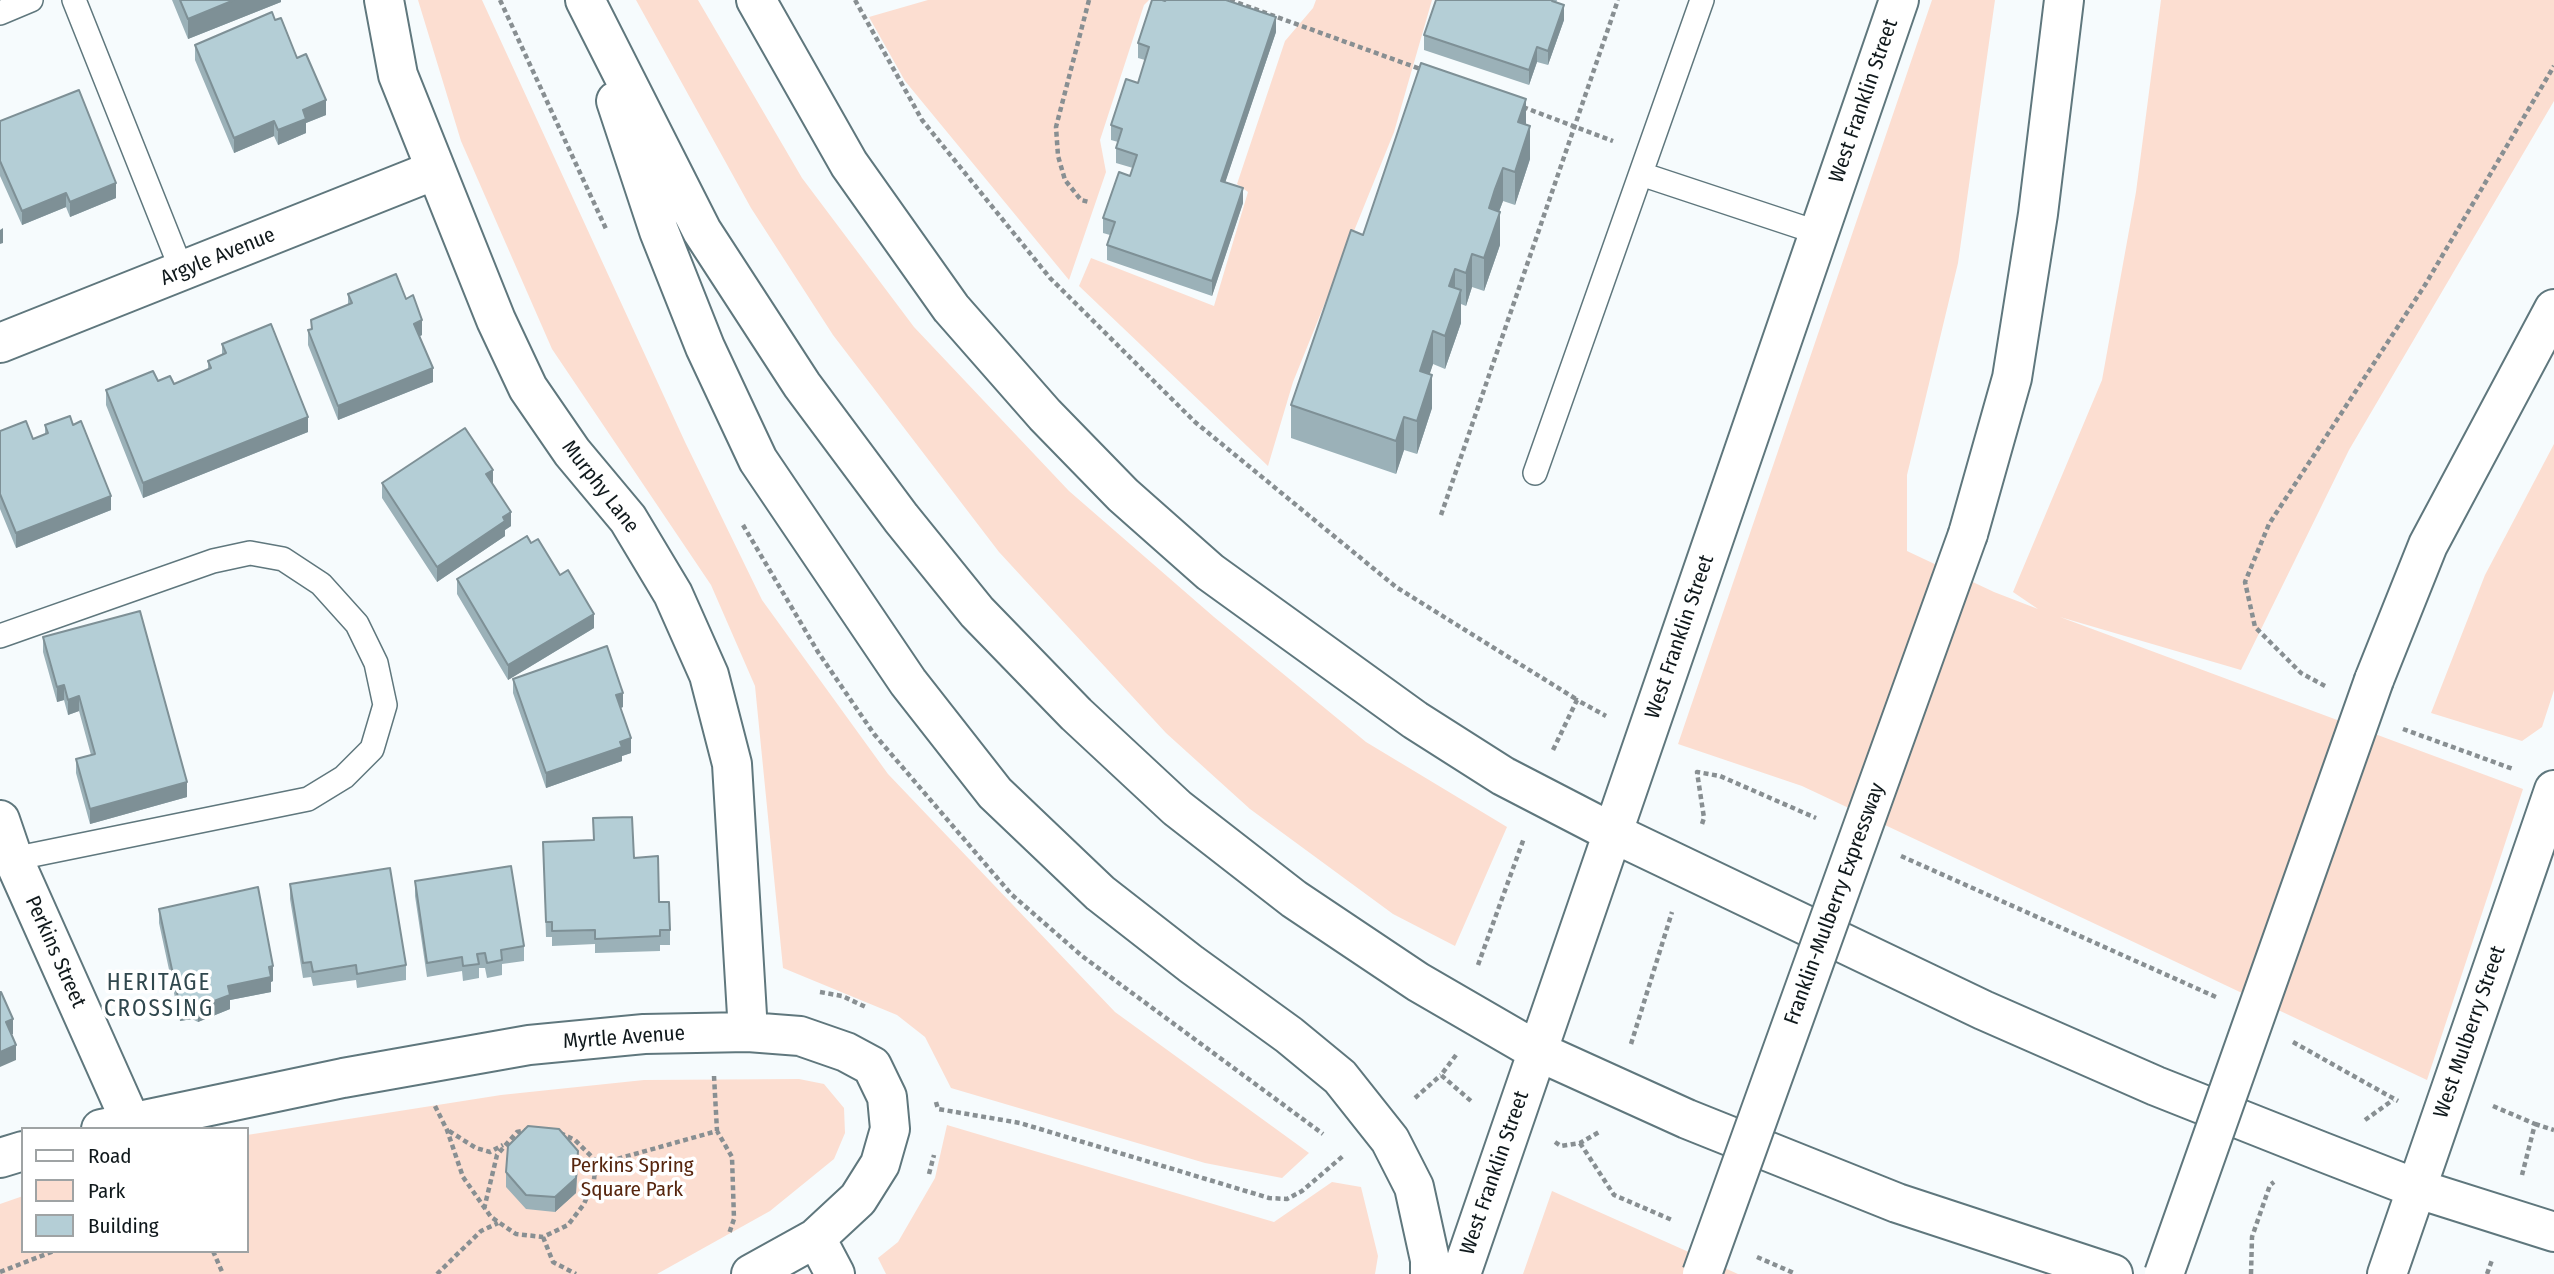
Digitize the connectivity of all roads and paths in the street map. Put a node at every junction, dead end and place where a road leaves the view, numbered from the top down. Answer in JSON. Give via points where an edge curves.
{"nodes":[{"id":1,"x":31,"y":0,"type":"edge"},
{"id":2,"x":74,"y":0,"type":"edge"},
{"id":3,"x":384,"y":0,"type":"edge"},
{"id":4,"x":756,"y":0,"type":"edge"},
{"id":5,"x":855,"y":0,"type":"edge"},
{"id":6,"x":1089,"y":0,"type":"edge"},
{"id":7,"x":1230,"y":0,"type":"edge"},
{"id":8,"x":1618,"y":0,"type":"edge"},
{"id":9,"x":1702,"y":0,"type":"edge"},
{"id":10,"x":1899,"y":0,"type":"edge"},
{"id":11,"x":2064,"y":0,"type":"edge"},
{"id":12,"x":587,"y":4,"type":"edge"},
{"id":13,"x":0,"y":13,"type":"edge"},
{"id":14,"x":2554,"y":66,"type":"edge"},
{"id":15,"x":1434,"y":75,"type":"edge"},
{"id":16,"x":1511,"y":103,"type":"edge"},
{"id":17,"x":1575,"y":126,"type":"junction"},
{"id":18,"x":1620,"y":143,"type":"dead end"},
{"id":19,"x":435,"y":170,"type":"junction"},
{"id":20,"x":1641,"y":174,"type":"junction"},
{"id":21,"x":1089,"y":202,"type":"dead end"},
{"id":22,"x":1819,"y":233,"type":"junction"},
{"id":23,"x":182,"y":271,"type":"junction"},
{"id":24,"x":2554,"y":309,"type":"edge"},
{"id":25,"x":0,"y":343,"type":"edge"},
{"id":26,"x":1535,"y":473,"type":"dead end"},
{"id":27,"x":1441,"y":515,"type":"dead end"},
{"id":28,"x":0,"y":636,"type":"edge"},
{"id":29,"x":2335,"y":692,"type":"dead end"},
{"id":30,"x":1577,"y":700,"type":"junction"},
{"id":31,"x":1603,"y":715,"type":"dead end"},
{"id":32,"x":2391,"y":723,"type":"dead end"},
{"id":33,"x":1558,"y":734,"type":"dead end"},
{"id":34,"x":2518,"y":770,"type":"dead end"},
{"id":35,"x":2554,"y":790,"type":"edge"},
{"id":36,"x":1704,"y":818,"type":"dead end"},
{"id":37,"x":0,"y":820,"type":"edge"},
{"id":38,"x":1821,"y":821,"type":"dead end"},
{"id":39,"x":1613,"y":833,"type":"junction"},
{"id":40,"x":1524,"y":838,"type":"dead end"},
{"id":41,"x":1897,"y":854,"type":"dead end"},
{"id":42,"x":6,"y":860,"type":"edge"},
{"id":43,"x":1480,"y":957,"type":"dead end"},
{"id":44,"x":1656,"y":962,"type":"dead end"},
{"id":45,"x":814,"y":991,"type":"dead end"},
{"id":46,"x":2225,"y":1003,"type":"dead end"},
{"id":47,"x":871,"y":1010,"type":"dead end"},
{"id":48,"x":1636,"y":1029,"type":"dead end"},
{"id":49,"x":748,"y":1032,"type":"junction"},
{"id":50,"x":2285,"y":1037,"type":"dead end"},
{"id":51,"x":1537,"y":1051,"type":"junction"},
{"id":52,"x":1455,"y":1057,"type":"dead end"},
{"id":53,"x":713,"y":1067,"type":"dead end"},
{"id":54,"x":1441,"y":1075,"type":"junction"},
{"id":55,"x":1426,"y":1088,"type":"dead end"},
{"id":56,"x":936,"y":1099,"type":"dead end"},
{"id":57,"x":1470,"y":1100,"type":"dead end"},
{"id":58,"x":435,"y":1105,"type":"dead end"},
{"id":59,"x":2497,"y":1105,"type":"dead end"},
{"id":60,"x":2372,"y":1114,"type":"dead end"},
{"id":61,"x":2535,"y":1124,"type":"junction"},
{"id":62,"x":116,"y":1125,"type":"edge"},
{"id":63,"x":536,"y":1129,"type":"edge"},
{"id":64,"x":447,"y":1130,"type":"junction"},
{"id":65,"x":554,"y":1130,"type":"edge"},
{"id":66,"x":2554,"y":1130,"type":"edge"},
{"id":67,"x":717,"y":1131,"type":"junction"},
{"id":68,"x":1600,"y":1134,"type":"dead end"},
{"id":69,"x":504,"y":1145,"type":"junction"},
{"id":70,"x":1561,"y":1146,"type":"dead end"},
{"id":71,"x":21,"y":1152,"type":"edge"},
{"id":72,"x":1342,"y":1156,"type":"dead end"},
{"id":73,"x":0,"y":1158,"type":"edge"},
{"id":74,"x":596,"y":1161,"type":"junction"},
{"id":75,"x":2523,"y":1171,"type":"dead end"},
{"id":76,"x":2270,"y":1185,"type":"dead end"},
{"id":77,"x":2415,"y":1188,"type":"junction"},
{"id":78,"x":484,"y":1209,"type":"junction"},
{"id":79,"x":499,"y":1222,"type":"junction"},
{"id":80,"x":2554,"y":1232,"type":"edge"},
{"id":81,"x":543,"y":1237,"type":"junction"},
{"id":82,"x":816,"y":1238,"type":"junction"},
{"id":83,"x":726,"y":1243,"type":"dead end"},
{"id":84,"x":49,"y":1253,"type":"edge"},
{"id":85,"x":214,"y":1253,"type":"edge"},
{"id":86,"x":2490,"y":1265,"type":"dead end"},
{"id":87,"x":0,"y":1272,"type":"edge"},
{"id":88,"x":223,"y":1274,"type":"edge"},
{"id":89,"x":437,"y":1274,"type":"edge"},
{"id":90,"x":576,"y":1274,"type":"edge"},
{"id":91,"x":751,"y":1274,"type":"edge"},
{"id":92,"x":835,"y":1274,"type":"edge"},
{"id":93,"x":1430,"y":1274,"type":"edge"},
{"id":94,"x":1461,"y":1274,"type":"edge"},
{"id":95,"x":1702,"y":1274,"type":"edge"},
{"id":96,"x":2113,"y":1274,"type":"edge"},
{"id":97,"x":2164,"y":1274,"type":"edge"},
{"id":98,"x":2251,"y":1274,"type":"edge"},
{"id":99,"x":2387,"y":1274,"type":"edge"},
{"id":100,"x":2487,"y":1274,"type":"edge"}],
"edges":[{"from":1,"to":13,"type":"lane"},
{"from":2,"to":23,"type":"lane"},
{"from":3,"to":19,"type":"main road","name":"Murphy Lane","via":[[398,75]]},
{"from":4,"to":39,"type":"main road","via":[[849,164],[951,308],[1123,495],[1210,572],[1404,712],[1503,776]]},
{"from":5,"to":30,"type":"path","via":[[922,121],[1050,278],[1195,422],[1396,587]]},
{"from":6,"to":21,"type":"path","via":[[1056,128],[1065,180],[1081,200]]},
{"from":7,"to":15,"type":"path"},
{"from":8,"to":17,"type":"path"},
{"from":9,"to":20,"type":"lane"},
{"from":10,"to":22,"type":"main road","name":"West Franklin Street"},
{"from":11,"to":95,"type":"main road","name":"Franklin-Mulberry Expressway","bridge":true,"via":[[2012,378],[1968,534]]},
{"from":12,"to":51,"type":"main road","via":[[702,231],[803,385],[977,612],[1076,714],[1198,825],[1294,899],[1418,982]]},
{"from":12,"to":93,"type":"main road","via":[[633,159],[705,347],[758,460],[805,533],[908,682],[995,793],[1100,893],[1290,1034],[1339,1077],[1391,1140],[1415,1187]]},
{"from":14,"to":29,"type":"path","via":[[2425,285],[2269,524],[2245,582],[2255,627],[2301,673]]},
{"from":16,"to":17,"type":"path"},
{"from":17,"to":18,"type":"path"},
{"from":17,"to":27,"type":"path"},
{"from":19,"to":23,"type":"main road","name":"Argyle Avenue"},
{"from":19,"to":49,"type":"main road","name":"Murphy Lane","via":[[528,388],[572,452],[628,519],[673,594],[709,676],[732,764]]},
{"from":20,"to":22,"type":"lane"},
{"from":20,"to":26,"type":"lane"},
{"from":22,"to":39,"type":"main road","name":"West Franklin Street"},
{"from":23,"to":25,"type":"main road","name":"Argyle Avenue"},
{"from":24,"to":97,"type":"main road","bridge":true,"via":[[2428,545],[2374,680]]},
{"from":28,"to":42,"type":"lane","via":[[213,561],[250,553],[283,559],[311,578],[357,624],[376,663],[385,705],[372,749],[344,777],[308,799]]},
{"from":30,"to":31,"type":"path"},
{"from":30,"to":33,"type":"path"},
{"from":32,"to":34,"type":"path"},
{"from":35,"to":77,"type":"main road","name":"West Mulberry Street"},
{"from":36,"to":38,"type":"path","via":[[1698,772],[1720,776]]},
{"from":37,"to":42,"type":"main road","name":"Perkins Street"},
{"from":39,"to":51,"type":"main road","name":"West Franklin Street"},
{"from":39,"to":77,"type":"main road","via":[[2008,1021],[2156,1086]]},
{"from":40,"to":43,"type":"path"},
{"from":41,"to":46,"type":"path"},
{"from":42,"to":62,"type":"main road","name":"Perkins Street"},
{"from":44,"to":48,"type":"path"},
{"from":45,"to":47,"type":"path","via":[[842,996]]},
{"from":49,"to":62,"type":"main road","name":"Myrtle Avenue","via":[[644,1034],[529,1045]]},
{"from":49,"to":82,"type":"main road","name":"Myrtle Avenue","via":[[800,1036],[846,1052],[872,1066],[887,1097],[890,1129],[880,1164],[858,1199]]},
{"from":50,"to":60,"type":"path","via":[[2393,1100]]},
{"from":51,"to":94,"type":"main road","name":"West Franklin Street"},
{"from":51,"to":96,"type":"main road","via":[[1688,1119],[1897,1203]]},
{"from":52,"to":54,"type":"path"},
{"from":53,"to":67,"type":"path"},
{"from":54,"to":55,"type":"path"},
{"from":54,"to":57,"type":"path"},
{"from":56,"to":72,"type":"path","via":[[938,1109],[1020,1123],[1269,1198],[1287,1199],[1302,1191]]},
{"from":58,"to":64,"type":"path"},
{"from":59,"to":61,"type":"path"},
{"from":61,"to":66,"type":"path"},
{"from":61,"to":75,"type":"path"},
{"from":63,"to":69,"type":"path","via":[[517,1132]]},
{"from":64,"to":69,"type":"path","via":[[490,1152]]},
{"from":64,"to":78,"type":"path","via":[[463,1177]]},
{"from":65,"to":74,"type":"path","via":[[575,1140]]},
{"from":67,"to":74,"type":"path"},
{"from":67,"to":83,"type":"path","via":[[732,1157],[735,1190],[734,1219]]},
{"from":68,"to":70,"type":"path"},
{"from":69,"to":78,"type":"path","via":[[492,1168]]},
{"from":71,"to":73,"type":"main road"},
{"from":74,"to":81,"type":"path","via":[[584,1204],[568,1225]]},
{"from":76,"to":98,"type":"path","via":[[2252,1237]]},
{"from":77,"to":80,"type":"main road"},
{"from":77,"to":99,"type":"main road","name":"West Mulberry Street"},
{"from":78,"to":79,"type":"path"},
{"from":79,"to":81,"type":"path","via":[[516,1234]]},
{"from":79,"to":89,"type":"path","via":[[481,1231]]},
{"from":81,"to":90,"type":"path","via":[[553,1262]]},
{"from":82,"to":91,"type":"main road","name":"Myrtle Avenue"},
{"from":82,"to":92,"type":"main road"},
{"from":84,"to":87,"type":"path"},
{"from":85,"to":88,"type":"path"},
{"from":86,"to":100,"type":"path"}]}
